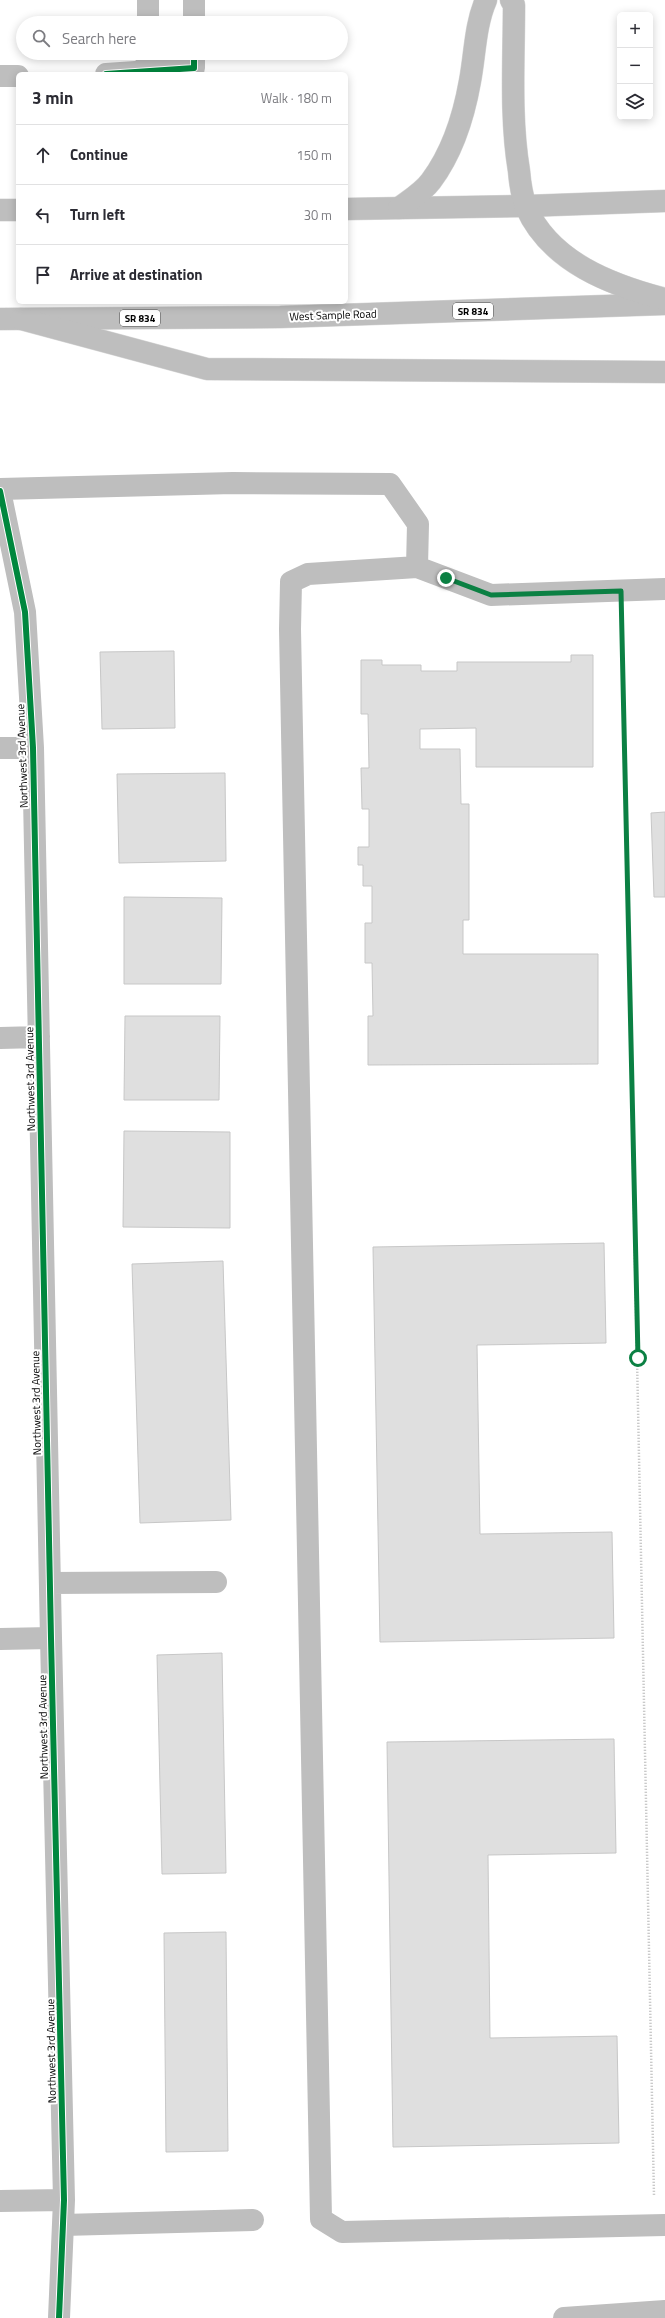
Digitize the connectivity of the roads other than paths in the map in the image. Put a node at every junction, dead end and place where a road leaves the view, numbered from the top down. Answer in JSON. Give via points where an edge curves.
{"nodes":[{"id":1,"x":148,"y":0,"type":"edge"},
{"id":2,"x":194,"y":0,"type":"edge"},
{"id":3,"x":486,"y":0,"type":"edge"},
{"id":4,"x":511,"y":0,"type":"edge"},
{"id":5,"x":148,"y":16,"type":"edge"},
{"id":6,"x":194,"y":16,"type":"edge"},
{"id":7,"x":194,"y":61,"type":"edge"},
{"id":8,"x":147,"y":62,"type":"edge"},
{"id":9,"x":113,"y":72,"type":"edge"},
{"id":10,"x":0,"y":76,"type":"edge"},
{"id":11,"x":16,"y":76,"type":"edge"},
{"id":12,"x":665,"y":201,"type":"edge"},
{"id":13,"x":526,"y":206,"type":"junction"},
{"id":14,"x":399,"y":208,"type":"junction"},
{"id":15,"x":348,"y":209,"type":"edge"},
{"id":16,"x":0,"y":210,"type":"edge"},
{"id":17,"x":16,"y":210,"type":"edge"},
{"id":18,"x":665,"y":299,"type":"edge"},
{"id":19,"x":665,"y":304,"type":"edge"},
{"id":20,"x":11,"y":319,"type":"edge"},
{"id":21,"x":665,"y":372,"type":"edge"},
{"id":22,"x":0,"y":490,"type":"edge"},
{"id":23,"x":417,"y":567,"type":"junction"},
{"id":24,"x":665,"y":589,"type":"edge"},
{"id":25,"x":0,"y":748,"type":"edge"},
{"id":26,"x":33,"y":748,"type":"junction"},
{"id":27,"x":39,"y":1037,"type":"junction"},
{"id":28,"x":0,"y":1038,"type":"edge"},
{"id":29,"x":216,"y":1582,"type":"dead end"},
{"id":30,"x":50,"y":1583,"type":"junction"},
{"id":31,"x":51,"y":1638,"type":"junction"},
{"id":32,"x":0,"y":1639,"type":"edge"},
{"id":33,"x":64,"y":2200,"type":"junction"},
{"id":34,"x":0,"y":2201,"type":"edge"},
{"id":35,"x":252,"y":2220,"type":"dead end"},
{"id":36,"x":660,"y":2225,"type":"edge"},
{"id":37,"x":63,"y":2226,"type":"junction"},
{"id":38,"x":665,"y":2311,"type":"edge"},
{"id":39,"x":59,"y":2318,"type":"edge"},
{"id":40,"x":564,"y":2318,"type":"edge"}],
"edges":[{"from":1,"to":5,"type":"main road"},
{"from":2,"to":6,"type":"main road"},
{"from":3,"to":14,"type":"main road","via":[[474,48],[463,115],[453,139],[431,181],[417,196]]},
{"from":4,"to":13,"type":"main road","via":[[514,5],[514,129]]},
{"from":7,"to":8,"type":"main road"},
{"from":8,"to":9,"type":"main road"},
{"from":10,"to":11,"type":"main road"},
{"from":12,"to":13,"type":"main road"},
{"from":13,"to":14,"type":"main road"},
{"from":13,"to":18,"type":"main road","via":[[548,240],[564,256],[619,285]]},
{"from":14,"to":15,"type":"main road"},
{"from":16,"to":17,"type":"main road"},
{"from":19,"to":20,"type":"main road","name":"West Sample Road","number":"SR 834","via":[[280,317]]},
{"from":20,"to":21,"type":"main road","via":[[207,368]]},
{"from":22,"to":23,"type":"main road","via":[[232,483],[390,484],[418,524]]},
{"from":22,"to":26,"type":"main road","name":"Northwest 3rd Avenue","via":[[25,612]]},
{"from":23,"to":24,"type":"main road","via":[[491,595]]},
{"from":23,"to":36,"type":"main road","via":[[308,574],[291,582],[321,2219],[342,2232]]},
{"from":25,"to":26,"type":"main road"},
{"from":26,"to":27,"type":"main road","name":"Northwest 3rd Avenue"},
{"from":27,"to":28,"type":"main road"},
{"from":27,"to":30,"type":"main road","name":"Northwest 3rd Avenue"},
{"from":29,"to":30,"type":"main road"},
{"from":30,"to":31,"type":"main road","name":"Northwest 3rd Avenue"},
{"from":31,"to":32,"type":"main road"},
{"from":31,"to":33,"type":"main road","name":"Northwest 3rd Avenue"},
{"from":33,"to":34,"type":"main road"},
{"from":33,"to":37,"type":"main road","name":"Northwest 3rd Avenue"},
{"from":35,"to":37,"type":"main road"},
{"from":37,"to":39,"type":"main road","name":"Northwest 3rd Avenue"},
{"from":38,"to":40,"type":"main road"}]}
